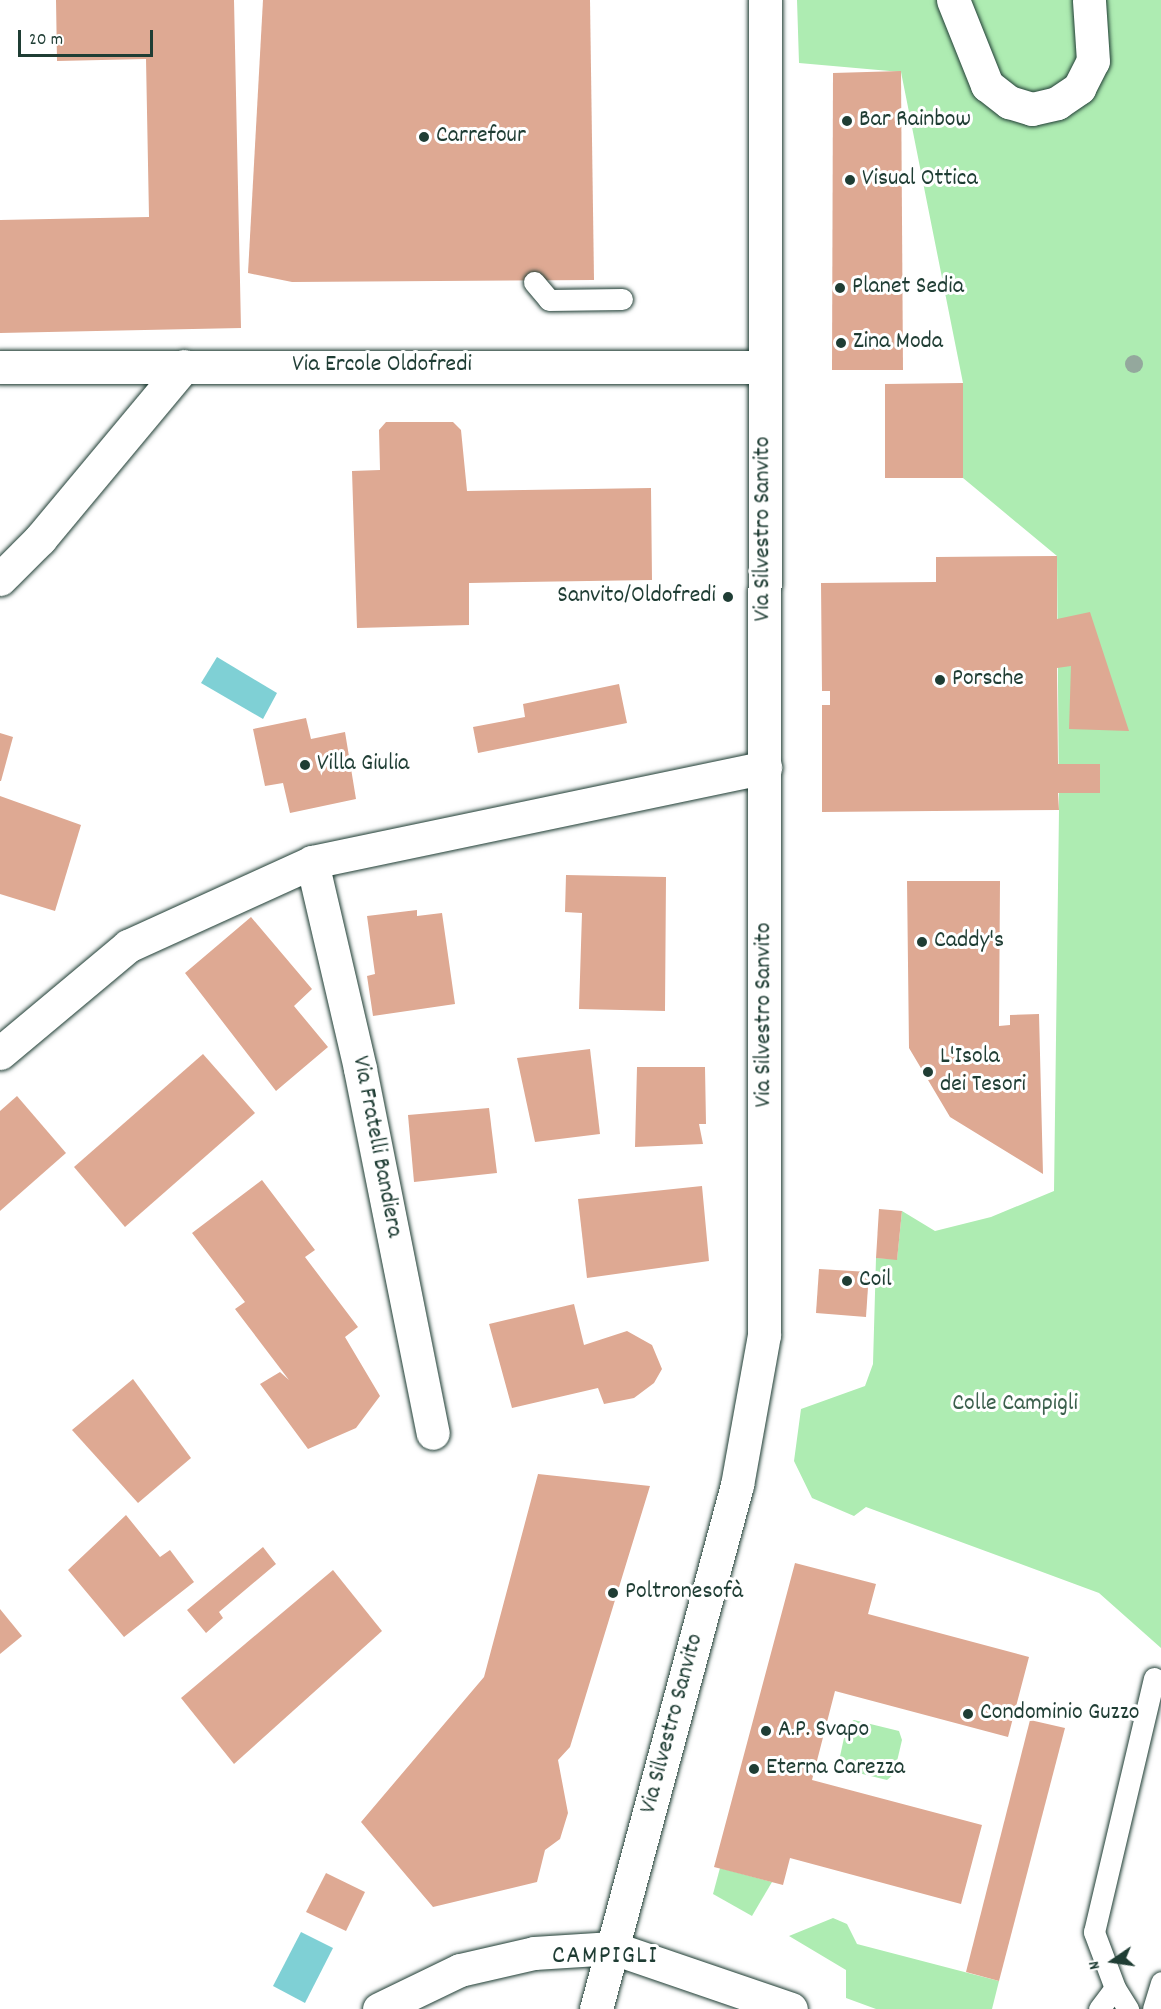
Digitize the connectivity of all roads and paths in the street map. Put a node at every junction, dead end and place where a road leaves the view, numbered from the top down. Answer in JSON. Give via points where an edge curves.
{"nodes":[{"id":1,"x":765,"y":0,"type":"edge"},
{"id":2,"x":953,"y":0,"type":"edge"},
{"id":3,"x":1089,"y":0,"type":"edge"},
{"id":4,"x":534,"y":282,"type":"dead end"},
{"id":5,"x":622,"y":300,"type":"dead end"},
{"id":6,"x":184,"y":366,"type":"junction"},
{"id":7,"x":0,"y":367,"type":"edge"},
{"id":8,"x":764,"y":367,"type":"junction"},
{"id":9,"x":0,"y":579,"type":"edge"},
{"id":10,"x":765,"y":767,"type":"junction"},
{"id":11,"x":312,"y":862,"type":"junction"},
{"id":12,"x":0,"y":1053,"type":"edge"},
{"id":13,"x":433,"y":1433,"type":"dead end"},
{"id":14,"x":1154,"y":1678,"type":"dead end"},
{"id":15,"x":613,"y":1947,"type":"junction"},
{"id":16,"x":1161,"y":1982,"type":"edge"},
{"id":17,"x":1115,"y":1988,"type":"junction"},
{"id":18,"x":379,"y":2009,"type":"edge"},
{"id":19,"x":597,"y":2009,"type":"edge"},
{"id":20,"x":791,"y":2009,"type":"edge"},
{"id":21,"x":1100,"y":2009,"type":"edge"},
{"id":22,"x":1128,"y":2009,"type":"edge"},
{"id":23,"x":1153,"y":2009,"type":"edge"}],
"edges":[{"from":1,"to":8,"type":"street","name":"Via Silvestro Sanvito"},
{"from":2,"to":3,"type":"street","via":[[987,85],[1009,102],[1032,109],[1057,103],[1084,79],[1093,61]]},
{"from":4,"to":5,"type":"lane","via":[[549,300]]},
{"from":6,"to":7,"type":"street","name":"Via Ercole Oldofredi"},
{"from":6,"to":8,"type":"street","name":"Via Ercole Oldofredi"},
{"from":6,"to":9,"type":"street","via":[[40,539]]},
{"from":8,"to":10,"type":"street","name":"Via Silvestro Sanvito"},
{"from":10,"to":11,"type":"street"},
{"from":10,"to":15,"type":"street","name":"Via Silvestro Sanvito","via":[[764,1335],[737,1485]]},
{"from":11,"to":12,"type":"street","via":[[128,946]]},
{"from":11,"to":13,"type":"street","name":"Via Fratelli Bandiera","via":[[360,1069]]},
{"from":14,"to":17,"type":"lane","via":[[1094,1932]]},
{"from":15,"to":18,"type":"street","via":[[534,1953],[460,1970]]},
{"from":15,"to":19,"type":"street","name":"Via Silvestro Sanvito"},
{"from":15,"to":20,"type":"street"},
{"from":16,"to":23,"type":"lane"},
{"from":17,"to":21,"type":"lane"},
{"from":17,"to":22,"type":"lane"}]}
